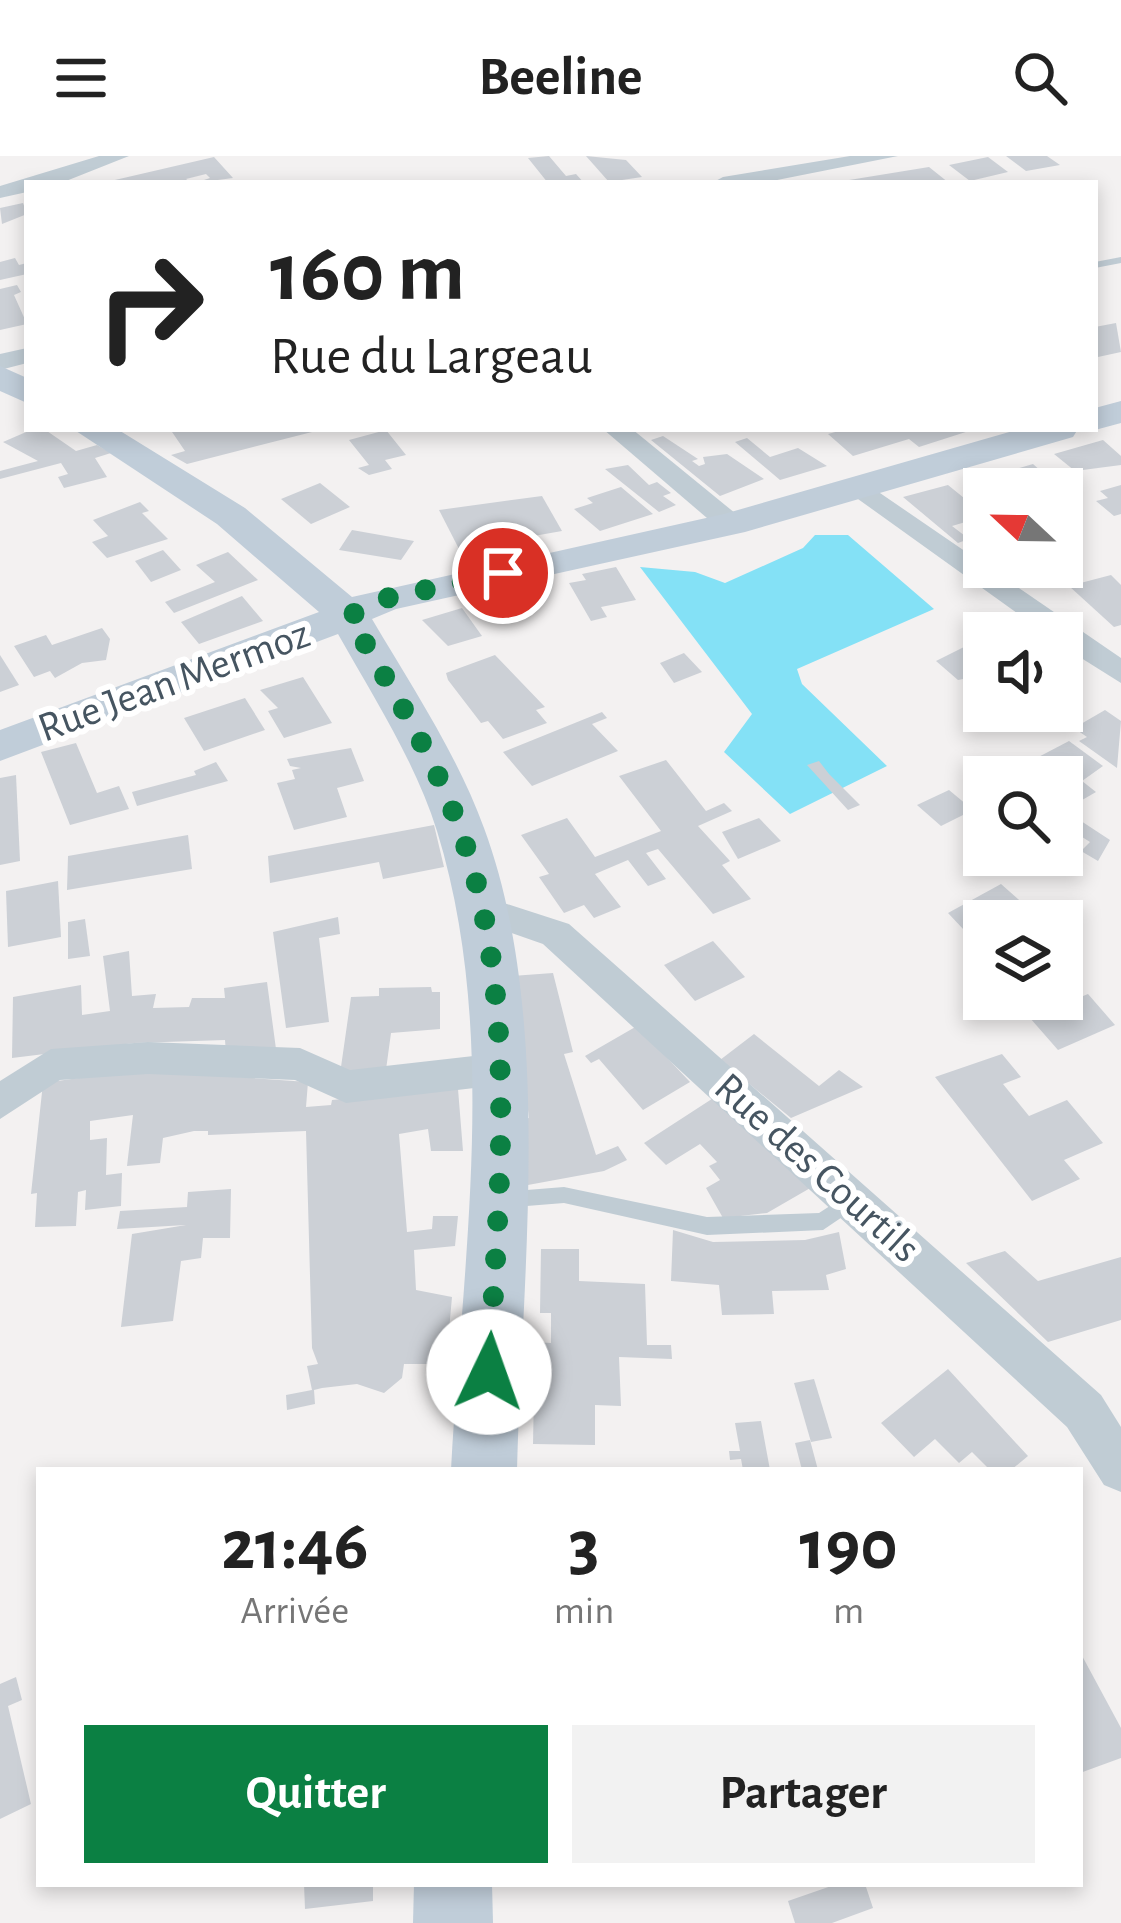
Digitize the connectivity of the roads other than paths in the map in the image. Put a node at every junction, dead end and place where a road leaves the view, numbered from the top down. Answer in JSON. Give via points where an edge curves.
{"nodes":[{"id":1,"x":119,"y":156,"type":"edge"},
{"id":2,"x":888,"y":156,"type":"edge"},
{"id":3,"x":49,"y":180,"type":"edge"},
{"id":4,"x":741,"y":180,"type":"edge"},
{"id":5,"x":96,"y":432,"type":"edge"},
{"id":6,"x":620,"y":432,"type":"edge"},
{"id":7,"x":1050,"y":432,"type":"edge"},
{"id":8,"x":861,"y":488,"type":"junction"},
{"id":9,"x":730,"y":524,"type":"junction"},
{"id":10,"x":349,"y":616,"type":"junction"},
{"id":11,"x":1121,"y":673,"type":"edge"},
{"id":12,"x":0,"y":746,"type":"edge"},
{"id":13,"x":482,"y":909,"type":"junction"},
{"id":14,"x":500,"y":1069,"type":"junction"},
{"id":15,"x":0,"y":1103,"type":"edge"},
{"id":16,"x":854,"y":1199,"type":"junction"},
{"id":17,"x":498,"y":1201,"type":"junction"},
{"id":18,"x":484,"y":1467,"type":"edge"},
{"id":19,"x":1121,"y":1468,"type":"edge"},
{"id":20,"x":453,"y":1887,"type":"edge"},
{"id":21,"x":453,"y":1923,"type":"edge"}],
"edges":[{"from":1,"to":3,"type":"street"},
{"from":2,"to":4,"type":"street"},
{"from":5,"to":10,"type":"street","via":[[231,516]]},
{"from":6,"to":9,"type":"street"},
{"from":7,"to":8,"type":"street","name":"Rue Jean Mermoz"},
{"from":8,"to":9,"type":"street","name":"Rue Jean Mermoz"},
{"from":8,"to":11,"type":"street"},
{"from":9,"to":10,"type":"street","name":"Rue Jean Mermoz","via":[[383,599]]},
{"from":10,"to":12,"type":"street","name":"Rue Jean Mermoz"},
{"from":10,"to":13,"type":"street","via":[[426,750],[460,828]]},
{"from":13,"to":14,"type":"street"},
{"from":13,"to":16,"type":"street","name":"Rue des Courtils","via":[[556,934]]},
{"from":14,"to":15,"type":"street","via":[[346,1087],[300,1064],[148,1058],[51,1065]]},
{"from":14,"to":17,"type":"street"},
{"from":16,"to":17,"type":"lane","via":[[823,1221],[706,1226],[564,1196]]},
{"from":16,"to":19,"type":"street","name":"Rue des Courtils","via":[[1084,1412]]},
{"from":17,"to":18,"type":"street"},
{"from":20,"to":21,"type":"street"}]}
